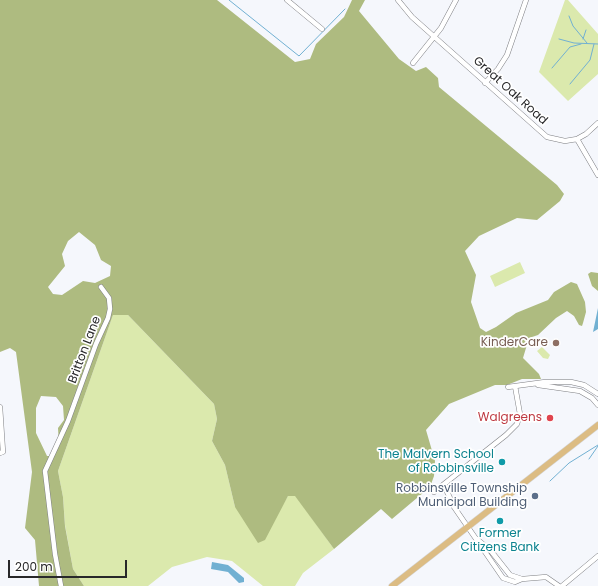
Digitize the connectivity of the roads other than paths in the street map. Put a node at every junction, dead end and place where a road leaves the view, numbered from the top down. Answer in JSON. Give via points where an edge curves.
{"nodes":[{"id":1,"x":287,"y":0,"type":"edge"},
{"id":2,"x":398,"y":0,"type":"edge"},
{"id":3,"x":456,"y":0,"type":"edge"},
{"id":4,"x":526,"y":0,"type":"edge"},
{"id":5,"x":322,"y":29,"type":"dead end"},
{"id":6,"x":435,"y":37,"type":"junction"},
{"id":7,"x":413,"y":63,"type":"dead end"},
{"id":8,"x":486,"y":83,"type":"junction"},
{"id":9,"x":598,"y":123,"type":"edge"},
{"id":10,"x":577,"y":139,"type":"junction"},
{"id":11,"x":598,"y":175,"type":"edge"},
{"id":12,"x":101,"y":287,"type":"dead end"},
{"id":13,"x":532,"y":384,"type":"junction"},
{"id":14,"x":515,"y":386,"type":"junction"},
{"id":15,"x":508,"y":387,"type":"dead end"},
{"id":16,"x":598,"y":394,"type":"edge"},
{"id":17,"x":598,"y":405,"type":"edge"},
{"id":18,"x":0,"y":408,"type":"edge"},
{"id":19,"x":1,"y":422,"type":"edge"},
{"id":20,"x":598,"y":425,"type":"edge"},
{"id":21,"x":2,"y":452,"type":"edge"},
{"id":22,"x":444,"y":484,"type":"junction"},
{"id":23,"x":434,"y":492,"type":"dead end"},
{"id":24,"x":468,"y":526,"type":"junction"},
{"id":25,"x":476,"y":537,"type":"junction"},
{"id":26,"x":598,"y":556,"type":"edge"},
{"id":27,"x":522,"y":579,"type":"junction"},
{"id":28,"x":506,"y":580,"type":"junction"},
{"id":29,"x":395,"y":585,"type":"edge"},
{"id":30,"x":61,"y":586,"type":"edge"},
{"id":31,"x":509,"y":586,"type":"edge"},
{"id":32,"x":561,"y":586,"type":"edge"}],
"edges":[{"from":1,"to":5,"type":"street"},
{"from":2,"to":6,"type":"street","name":"Great Oak Road"},
{"from":3,"to":6,"type":"street"},
{"from":4,"to":8,"type":"street","via":[[507,55]]},
{"from":6,"to":7,"type":"street"},
{"from":6,"to":8,"type":"street","name":"Great Oak Road"},
{"from":8,"to":10,"type":"street","name":"Great Oak Road","via":[[547,137],[558,141]]},
{"from":9,"to":10,"type":"street"},
{"from":10,"to":11,"type":"street"},
{"from":12,"to":30,"type":"street","name":"Britton Lane","via":[[109,298],[108,318],[68,421],[45,471]]},
{"from":13,"to":14,"type":"street"},
{"from":13,"to":16,"type":"street","via":[[571,382],[584,385]]},
{"from":13,"to":17,"type":"street","via":[[580,391]]},
{"from":14,"to":15,"type":"street"},
{"from":14,"to":22,"type":"street","via":[[520,414],[517,424]]},
{"from":18,"to":19,"type":"street"},
{"from":19,"to":21,"type":"street"},
{"from":20,"to":24,"type":"main road"},
{"from":22,"to":23,"type":"street"},
{"from":22,"to":24,"type":"street","via":[[454,507]]},
{"from":24,"to":25,"type":"street"},
{"from":24,"to":29,"type":"main road"},
{"from":25,"to":27,"type":"street","via":[[510,575]]},
{"from":25,"to":28,"type":"street","via":[[489,561]]},
{"from":26,"to":32,"type":"street"},
{"from":27,"to":28,"type":"street","via":[[518,582]]},
{"from":27,"to":32,"type":"street","via":[[546,577]]},
{"from":28,"to":31,"type":"street"}]}
